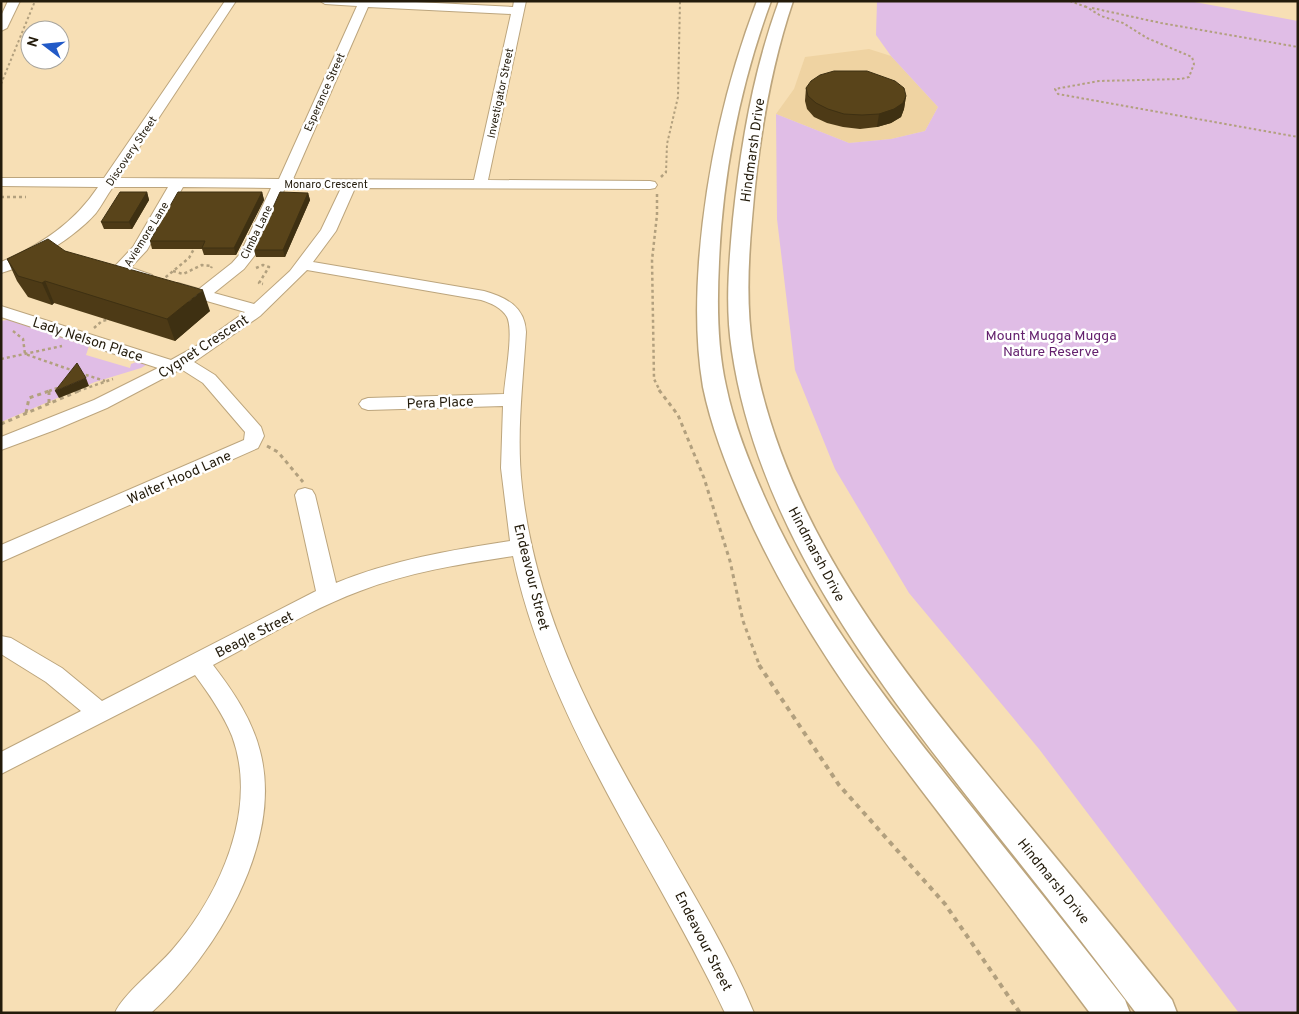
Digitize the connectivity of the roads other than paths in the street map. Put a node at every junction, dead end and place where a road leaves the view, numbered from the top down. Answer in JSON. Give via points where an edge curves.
{"nodes":[{"id":1,"x":14,"y":1,"type":"edge"},
{"id":2,"x":231,"y":1,"type":"edge"},
{"id":3,"x":325,"y":1,"type":"edge"},
{"id":4,"x":764,"y":1,"type":"edge"},
{"id":5,"x":786,"y":1,"type":"edge"},
{"id":6,"x":364,"y":2,"type":"edge"},
{"id":7,"x":519,"y":6,"type":"edge"},
{"id":8,"x":3,"y":30,"type":"edge"},
{"id":9,"x":1,"y":182,"type":"edge"},
{"id":10,"x":111,"y":182,"type":"junction"},
{"id":11,"x":178,"y":183,"type":"junction"},
{"id":12,"x":282,"y":183,"type":"junction"},
{"id":13,"x":350,"y":184,"type":"junction"},
{"id":14,"x":480,"y":184,"type":"junction"},
{"id":15,"x":650,"y":185,"type":"dead end"},
{"id":16,"x":304,"y":265,"type":"junction"},
{"id":17,"x":1,"y":268,"type":"edge"},
{"id":18,"x":202,"y":295,"type":"junction"},
{"id":19,"x":248,"y":308,"type":"junction"},
{"id":20,"x":1,"y":311,"type":"edge"},
{"id":21,"x":178,"y":364,"type":"junction"},
{"id":22,"x":511,"y":400,"type":"junction"},
{"id":23,"x":368,"y":404,"type":"dead end"},
{"id":24,"x":1,"y":444,"type":"edge"},
{"id":25,"x":305,"y":495,"type":"dead end"},
{"id":26,"x":522,"y":547,"type":"junction"},
{"id":27,"x":1,"y":554,"type":"edge"},
{"id":28,"x":328,"y":595,"type":"junction"},
{"id":29,"x":3,"y":644,"type":"dead end"},
{"id":30,"x":198,"y":662,"type":"junction"},
{"id":31,"x":100,"y":713,"type":"junction"},
{"id":32,"x":1,"y":764,"type":"edge"},
{"id":33,"x":129,"y":1013,"type":"edge"},
{"id":34,"x":740,"y":1013,"type":"edge"},
{"id":35,"x":1112,"y":1013,"type":"edge"},
{"id":36,"x":1159,"y":1013,"type":"edge"}],
"edges":[{"from":1,"to":8,"type":"street"},
{"from":2,"to":10,"type":"street","name":"Discovery Street"},
{"from":3,"to":6,"type":"street"},
{"from":4,"to":35,"type":"main road","name":"Hindmarsh Drive","via":[[746,49],[731,106],[710,247],[708,345],[726,432],[785,568],[833,650]]},
{"from":5,"to":36,"type":"main road","name":"Hindmarsh Drive","via":[[766,65],[753,126],[739,277],[740,324],[748,378],[765,439],[797,518],[831,583],[891,677]]},
{"from":6,"to":7,"type":"street"},
{"from":6,"to":12,"type":"street","name":"Esperance Street"},
{"from":7,"to":14,"type":"street","name":"Investigator Street"},
{"from":9,"to":10,"type":"street","name":"Monaro Crescent"},
{"from":10,"to":11,"type":"street","name":"Monaro Crescent"},
{"from":10,"to":17,"type":"street","name":"Discovery Street","via":[[90,210],[68,230],[40,249]]},
{"from":11,"to":12,"type":"street","name":"Monaro Crescent"},
{"from":11,"to":18,"type":"street","name":"Aviemore Lane","via":[[139,250],[123,268],[129,273]]},
{"from":12,"to":13,"type":"street","name":"Monaro Crescent"},
{"from":12,"to":18,"type":"street","name":"Cimba Lane","via":[[247,255]]},
{"from":13,"to":14,"type":"street","name":"Monaro Crescent"},
{"from":13,"to":16,"type":"street","name":"Cygnet Crescent","via":[[339,215]]},
{"from":14,"to":15,"type":"street","name":"Monaro Crescent"},
{"from":16,"to":19,"type":"street","name":"Cygnet Crescent"},
{"from":16,"to":22,"type":"street","name":"Endeavour Street","via":[[484,296],[503,304],[515,316],[518,327]]},
{"from":18,"to":19,"type":"street","name":"Aviemore Lane"},
{"from":19,"to":21,"type":"street","name":"Cygnet Crescent","via":[[222,337]]},
{"from":20,"to":21,"type":"street","name":"Lady Nelson Place","via":[[86,333]]},
{"from":21,"to":24,"type":"street","name":"Cygnet Crescent","via":[[92,409]]},
{"from":21,"to":27,"type":"street","name":"Walter Hood Lane","via":[[209,378],[254,431],[256,436],[251,444]]},
{"from":22,"to":23,"type":"street","name":"Pera Place"},
{"from":22,"to":26,"type":"street","name":"Endeavour Street","via":[[512,486]]},
{"from":25,"to":28,"type":"street"},
{"from":26,"to":28,"type":"street","name":"Beagle Street","via":[[401,568]]},
{"from":26,"to":34,"type":"street","name":"Endeavour Street","via":[[542,625],[574,701],[712,954]]},
{"from":28,"to":30,"type":"street","name":"Beagle Street"},
{"from":29,"to":31,"type":"street","via":[[54,675]]},
{"from":30,"to":31,"type":"street","name":"Beagle Street"},
{"from":30,"to":33,"type":"street","via":[[226,699],[244,738],[253,776],[249,824],[226,894],[215,914],[181,962]]},
{"from":31,"to":32,"type":"street","name":"Beagle Street"}]}
